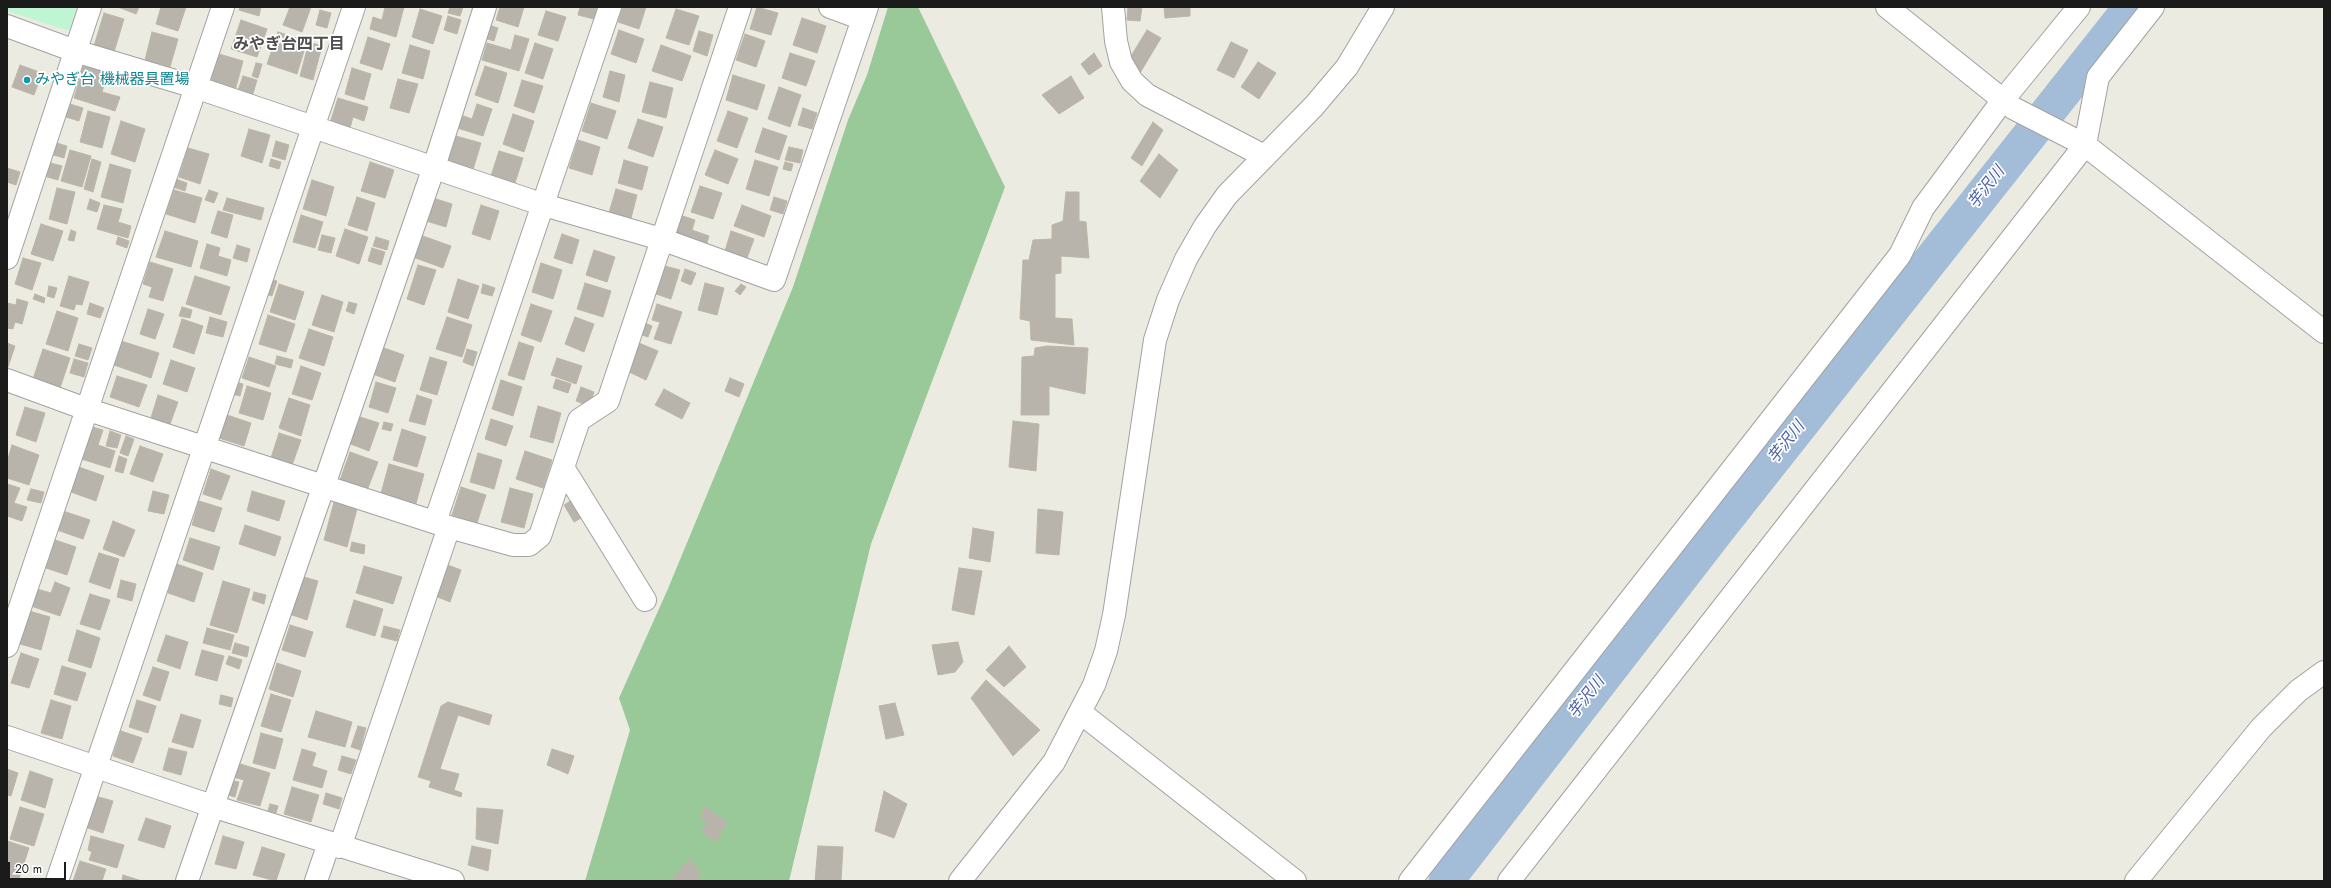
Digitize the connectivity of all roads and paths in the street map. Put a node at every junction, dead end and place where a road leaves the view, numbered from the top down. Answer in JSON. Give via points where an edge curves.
{"nodes":[{"id":1,"x":90,"y":7,"type":"edge"},
{"id":2,"x":222,"y":7,"type":"edge"},
{"id":3,"x":354,"y":7,"type":"edge"},
{"id":4,"x":485,"y":7,"type":"edge"},
{"id":5,"x":610,"y":7,"type":"edge"},
{"id":6,"x":740,"y":7,"type":"edge"},
{"id":7,"x":830,"y":7,"type":"edge"},
{"id":8,"x":1113,"y":7,"type":"edge"},
{"id":9,"x":1383,"y":7,"type":"edge"},
{"id":10,"x":1887,"y":7,"type":"edge"},
{"id":11,"x":2079,"y":7,"type":"edge"},
{"id":12,"x":2153,"y":7,"type":"edge"},
{"id":13,"x":865,"y":13,"type":"edge"},
{"id":14,"x":7,"y":26,"type":"edge"},
{"id":15,"x":75,"y":51,"type":"junction"},
{"id":16,"x":195,"y":87,"type":"junction"},
{"id":17,"x":2008,"y":104,"type":"junction"},
{"id":18,"x":314,"y":127,"type":"junction"},
{"id":19,"x":2085,"y":145,"type":"junction"},
{"id":20,"x":1264,"y":156,"type":"junction"},
{"id":21,"x":434,"y":166,"type":"junction"},
{"id":22,"x":544,"y":205,"type":"junction"},
{"id":23,"x":661,"y":240,"type":"junction"},
{"id":24,"x":7,"y":258,"type":"edge"},
{"id":25,"x":2324,"y":332,"type":"edge"},
{"id":26,"x":7,"y":380,"type":"edge"},
{"id":27,"x":86,"y":409,"type":"junction"},
{"id":28,"x":206,"y":447,"type":"junction"},
{"id":29,"x":564,"y":469,"type":"junction"},
{"id":30,"x":322,"y":486,"type":"junction"},
{"id":31,"x":442,"y":525,"type":"junction"},
{"id":32,"x":645,"y":600,"type":"dead end"},
{"id":33,"x":7,"y":646,"type":"edge"},
{"id":34,"x":2324,"y":672,"type":"edge"},
{"id":35,"x":1081,"y":713,"type":"junction"},
{"id":36,"x":7,"y":737,"type":"edge"},
{"id":37,"x":95,"y":768,"type":"junction"},
{"id":38,"x":212,"y":806,"type":"junction"},
{"id":39,"x":334,"y":845,"type":"junction"},
{"id":40,"x":57,"y":881,"type":"edge"},
{"id":41,"x":187,"y":881,"type":"edge"},
{"id":42,"x":316,"y":881,"type":"edge"},
{"id":43,"x":453,"y":881,"type":"edge"},
{"id":44,"x":960,"y":881,"type":"edge"},
{"id":45,"x":1295,"y":881,"type":"edge"},
{"id":46,"x":1410,"y":881,"type":"edge"},
{"id":47,"x":1509,"y":881,"type":"edge"},
{"id":48,"x":2136,"y":881,"type":"edge"}],
"edges":[{"from":1,"to":15,"type":"street"},
{"from":2,"to":16,"type":"street"},
{"from":3,"to":18,"type":"street"},
{"from":4,"to":21,"type":"street"},
{"from":5,"to":22,"type":"street"},
{"from":6,"to":23,"type":"street"},
{"from":7,"to":13,"type":"street"},
{"from":8,"to":20,"type":"street","via":[[1119,55],[1132,81],[1147,95]]},
{"from":9,"to":20,"type":"street","via":[[1347,67],[1314,106]]},
{"from":10,"to":17,"type":"street"},
{"from":11,"to":17,"type":"street"},
{"from":12,"to":19,"type":"street","via":[[2098,77]]},
{"from":13,"to":23,"type":"street","via":[[774,280]]},
{"from":14,"to":15,"type":"street"},
{"from":15,"to":16,"type":"street"},
{"from":15,"to":24,"type":"street"},
{"from":16,"to":18,"type":"street"},
{"from":16,"to":27,"type":"street"},
{"from":17,"to":19,"type":"street"},
{"from":17,"to":46,"type":"street","via":[[1923,208],[1900,255]]},
{"from":18,"to":21,"type":"street"},
{"from":18,"to":28,"type":"street"},
{"from":19,"to":25,"type":"street"},
{"from":19,"to":47,"type":"street"},
{"from":20,"to":35,"type":"street","via":[[1227,195],[1205,226],[1186,259],[1168,300],[1155,340],[1114,615],[1106,651]]},
{"from":21,"to":22,"type":"street"},
{"from":21,"to":30,"type":"street"},
{"from":22,"to":23,"type":"street"},
{"from":22,"to":31,"type":"street"},
{"from":23,"to":29,"type":"street","via":[[608,401],[579,420]]},
{"from":26,"to":27,"type":"street"},
{"from":27,"to":28,"type":"street"},
{"from":27,"to":33,"type":"street"},
{"from":28,"to":30,"type":"street"},
{"from":28,"to":37,"type":"street"},
{"from":29,"to":31,"type":"street","via":[[540,536],[529,545],[513,545]]},
{"from":29,"to":32,"type":"street"},
{"from":30,"to":31,"type":"street"},
{"from":30,"to":38,"type":"street"},
{"from":31,"to":39,"type":"street"},
{"from":34,"to":48,"type":"street","via":[[2298,691],[2261,728]]},
{"from":35,"to":44,"type":"street","via":[[1054,762]]},
{"from":35,"to":45,"type":"street"},
{"from":36,"to":37,"type":"street"},
{"from":37,"to":38,"type":"street"},
{"from":37,"to":40,"type":"street"},
{"from":38,"to":39,"type":"street"},
{"from":38,"to":41,"type":"street"},
{"from":39,"to":42,"type":"street"},
{"from":39,"to":43,"type":"street"}]}
